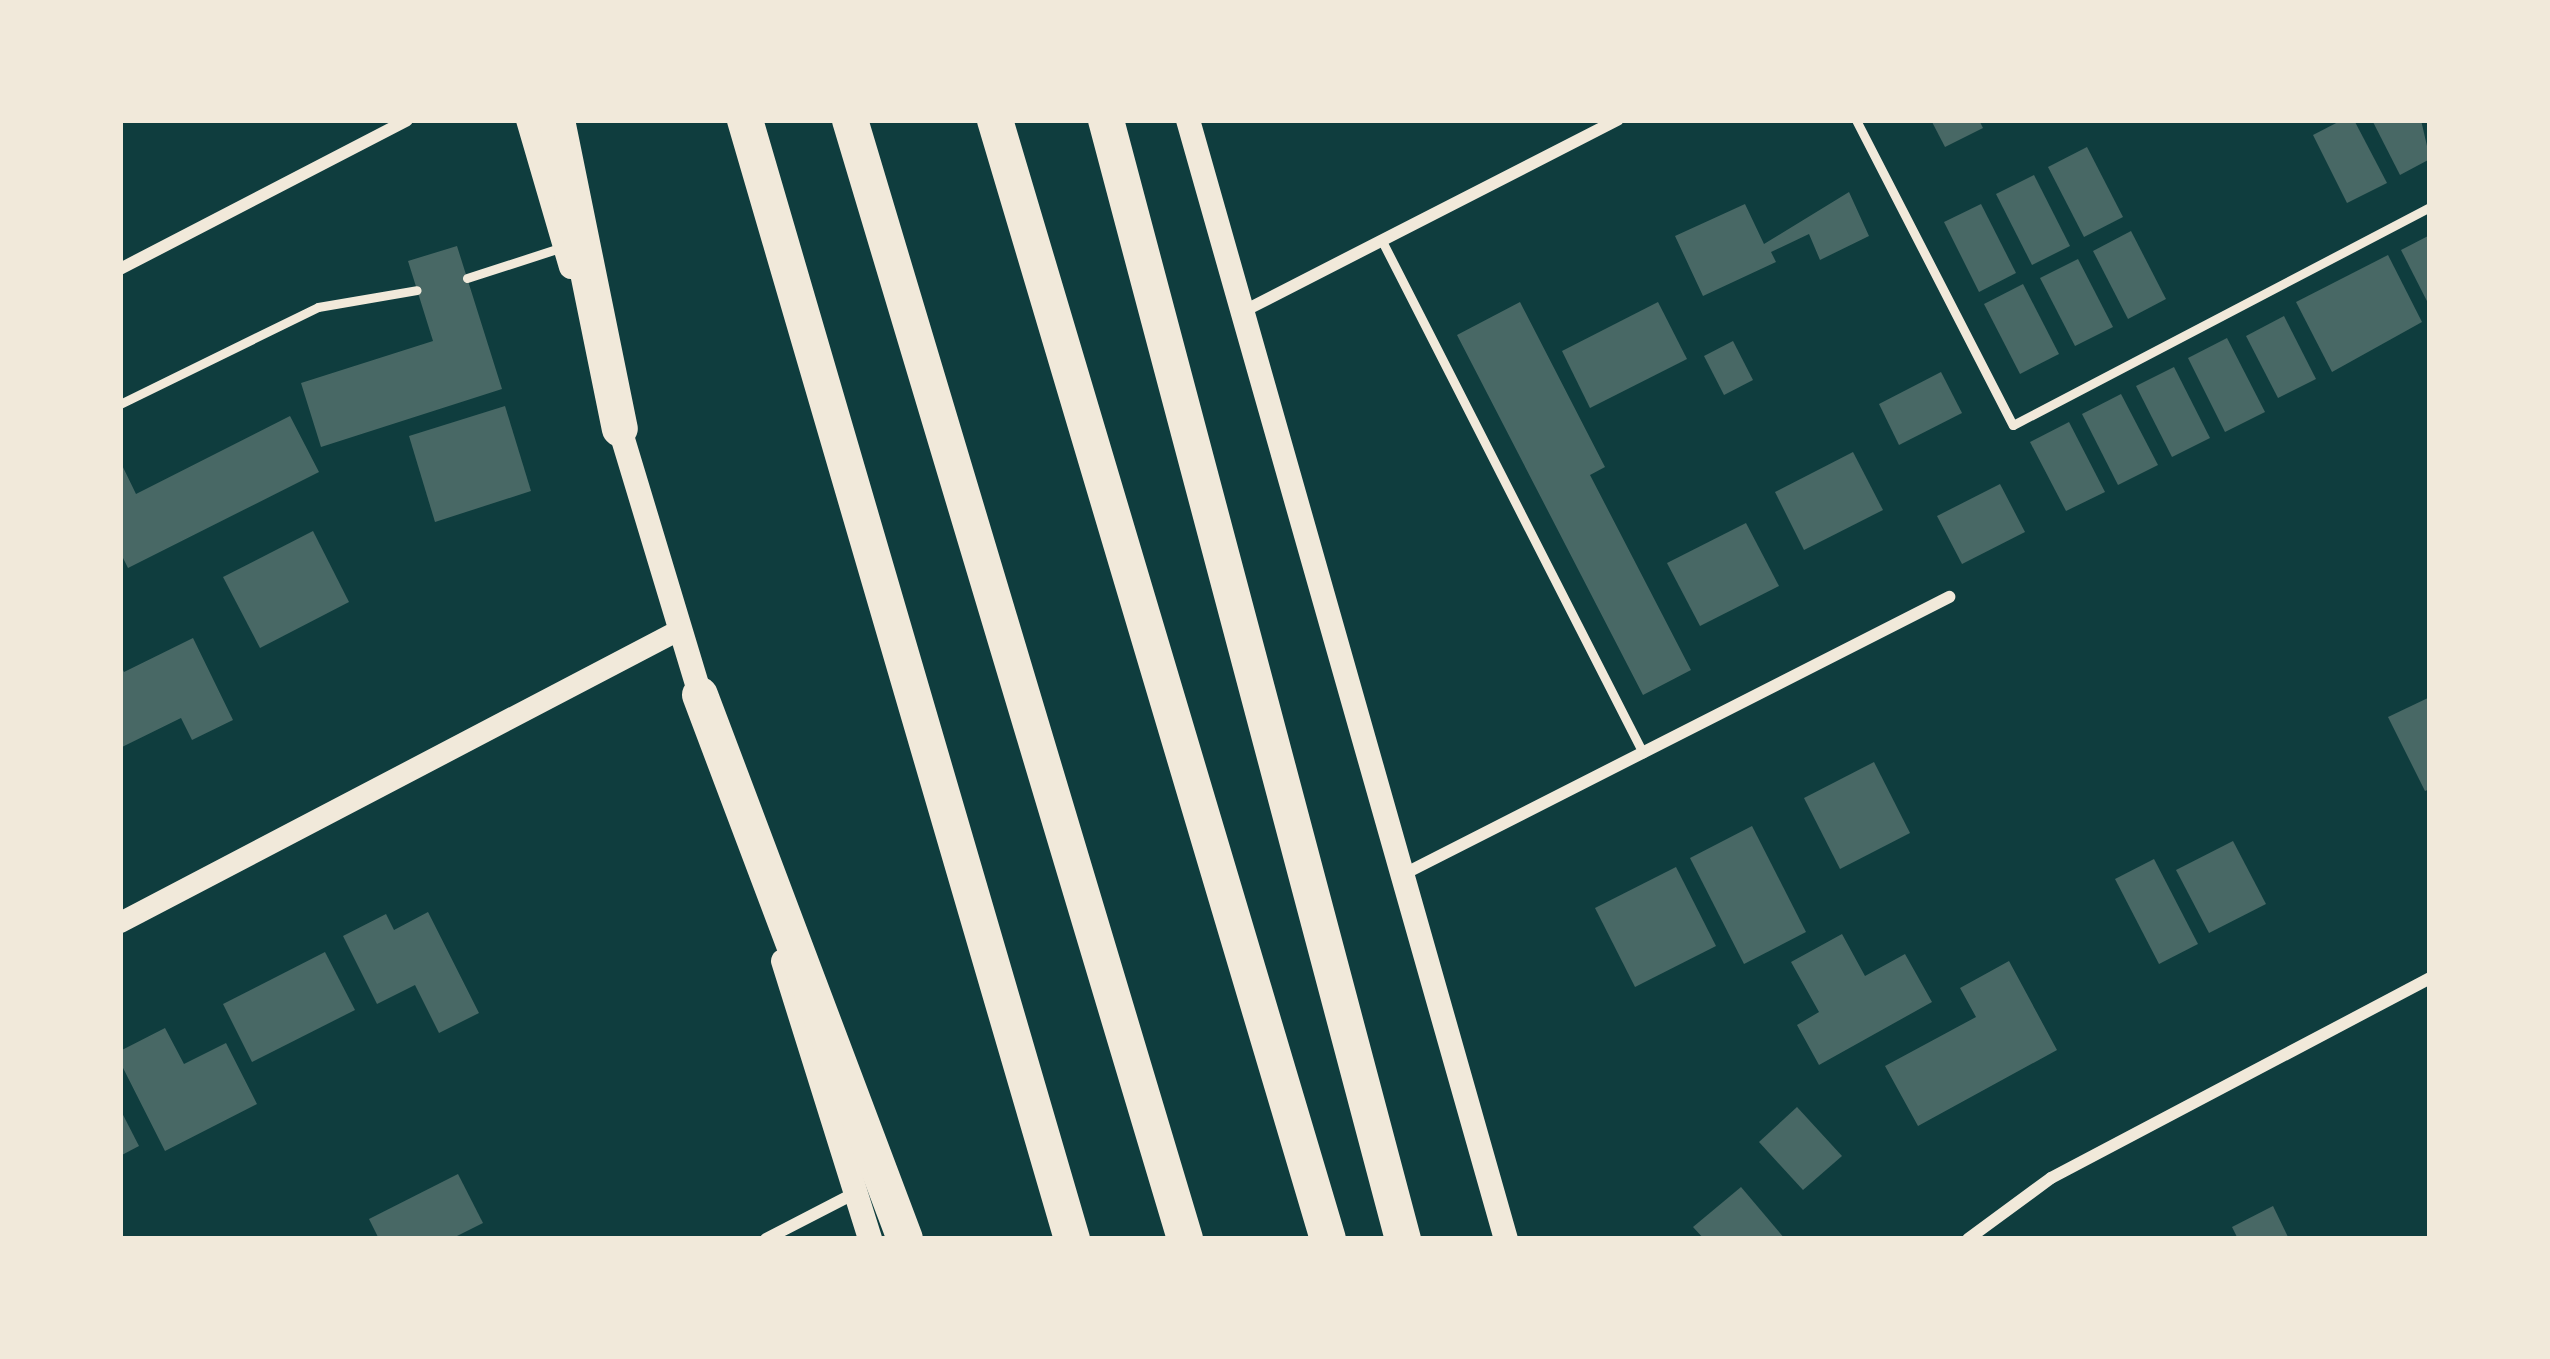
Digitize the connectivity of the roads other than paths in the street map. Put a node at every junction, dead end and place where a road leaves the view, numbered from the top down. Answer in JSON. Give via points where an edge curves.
{"nodes":[{"id":1,"x":407,"y":120,"type":"edge"},
{"id":2,"x":528,"y":120,"type":"edge"},
{"id":3,"x":557,"y":120,"type":"edge"},
{"id":4,"x":745,"y":120,"type":"edge"},
{"id":5,"x":850,"y":120,"type":"edge"},
{"id":6,"x":995,"y":120,"type":"edge"},
{"id":7,"x":1106,"y":120,"type":"edge"},
{"id":8,"x":1188,"y":120,"type":"edge"},
{"id":9,"x":1618,"y":120,"type":"edge"},
{"id":10,"x":1856,"y":120,"type":"edge"},
{"id":11,"x":2430,"y":207,"type":"edge"},
{"id":12,"x":1382,"y":241,"type":"junction"},
{"id":13,"x":565,"y":246,"type":"junction"},
{"id":14,"x":120,"y":269,"type":"edge"},
{"id":15,"x":467,"y":278,"type":"dead end"},
{"id":16,"x":417,"y":290,"type":"dead end"},
{"id":17,"x":1242,"y":312,"type":"junction"},
{"id":18,"x":120,"y":404,"type":"edge"},
{"id":19,"x":620,"y":429,"type":"junction"},
{"id":20,"x":1949,"y":598,"type":"dead end"},
{"id":21,"x":680,"y":629,"type":"junction"},
{"id":22,"x":700,"y":694,"type":"junction"},
{"id":23,"x":1643,"y":752,"type":"junction"},
{"id":24,"x":1402,"y":875,"type":"junction"},
{"id":25,"x":120,"y":922,"type":"edge"},
{"id":26,"x":2430,"y":978,"type":"edge"},
{"id":27,"x":855,"y":1193,"type":"junction"},
{"id":28,"x":766,"y":1239,"type":"edge"},
{"id":29,"x":870,"y":1239,"type":"edge"},
{"id":30,"x":904,"y":1239,"type":"edge"},
{"id":31,"x":1072,"y":1239,"type":"edge"},
{"id":32,"x":1185,"y":1239,"type":"edge"},
{"id":33,"x":1328,"y":1239,"type":"edge"},
{"id":34,"x":1402,"y":1239,"type":"edge"},
{"id":35,"x":1506,"y":1239,"type":"edge"},
{"id":36,"x":1968,"y":1239,"type":"edge"}],
"edges":[{"from":1,"to":14,"type":"street"},
{"from":2,"to":13,"type":"main road"},
{"from":3,"to":19,"type":"highway"},
{"from":4,"to":31,"type":"highway"},
{"from":5,"to":32,"type":"highway"},
{"from":6,"to":33,"type":"highway"},
{"from":7,"to":34,"type":"highway"},
{"from":8,"to":17,"type":"main road"},
{"from":9,"to":12,"type":"street"},
{"from":10,"to":11,"type":"lane","via":[[2013,425]]},
{"from":12,"to":17,"type":"street"},
{"from":12,"to":23,"type":"lane"},
{"from":13,"to":15,"type":"lane"},
{"from":13,"to":19,"type":"main road"},
{"from":16,"to":18,"type":"lane","via":[[318,307]]},
{"from":17,"to":24,"type":"main road"},
{"from":19,"to":21,"type":"main road"},
{"from":20,"to":23,"type":"street"},
{"from":21,"to":22,"type":"main road"},
{"from":21,"to":25,"type":"street"},
{"from":22,"to":27,"type":"main road"},
{"from":22,"to":30,"type":"highway"},
{"from":23,"to":24,"type":"street"},
{"from":24,"to":35,"type":"main road"},
{"from":26,"to":36,"type":"street","via":[[2051,1178]]},
{"from":27,"to":28,"type":"street"},
{"from":27,"to":29,"type":"main road"}]}
